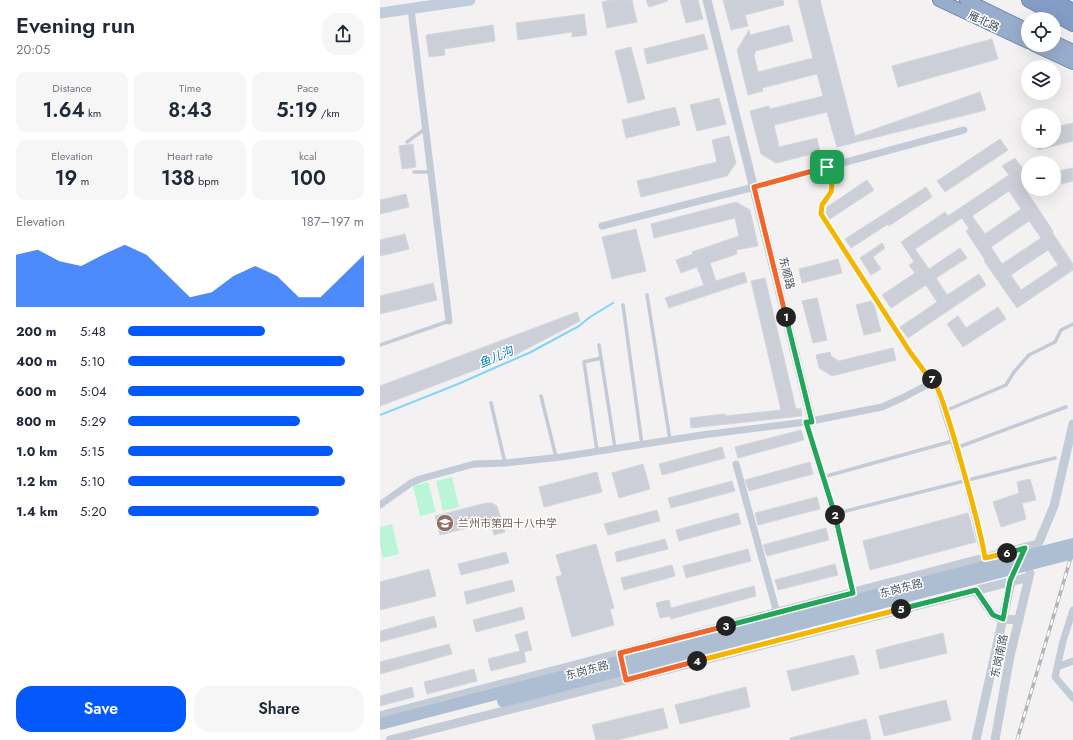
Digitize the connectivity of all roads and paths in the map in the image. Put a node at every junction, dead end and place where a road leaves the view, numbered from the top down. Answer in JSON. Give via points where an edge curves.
{"nodes":[{"id":1,"x":470,"y":0,"type":"edge"},
{"id":2,"x":707,"y":0,"type":"edge"},
{"id":3,"x":939,"y":0,"type":"edge"},
{"id":4,"x":966,"y":0,"type":"edge"},
{"id":5,"x":1029,"y":0,"type":"edge"},
{"id":6,"x":1052,"y":0,"type":"edge"},
{"id":7,"x":411,"y":9,"type":"junction"},
{"id":8,"x":1073,"y":11,"type":"edge"},
{"id":9,"x":380,"y":13,"type":"edge"},
{"id":10,"x":1073,"y":24,"type":"edge"},
{"id":11,"x":1021,"y":27,"type":"edge"},
{"id":12,"x":1021,"y":39,"type":"edge"},
{"id":13,"x":1061,"y":45,"type":"edge"},
{"id":14,"x":1073,"y":51,"type":"edge"},
{"id":15,"x":1049,"y":52,"type":"edge"},
{"id":16,"x":1073,"y":63,"type":"edge"},
{"id":17,"x":426,"y":128,"type":"junction"},
{"id":18,"x":964,"y":130,"type":"dead end"},
{"id":19,"x":407,"y":142,"type":"dead end"},
{"id":20,"x":827,"y":167,"type":"junction"},
{"id":21,"x":414,"y":172,"type":"dead end"},
{"id":22,"x":431,"y":172,"type":"junction"},
{"id":23,"x":754,"y":187,"type":"junction"},
{"id":24,"x":602,"y":226,"type":"dead end"},
{"id":25,"x":647,"y":295,"type":"dead end"},
{"id":26,"x":622,"y":305,"type":"dead end"},
{"id":27,"x":449,"y":321,"type":"joint"},
{"id":28,"x":1073,"y":324,"type":"edge"},
{"id":29,"x":380,"y":345,"type":"edge"},
{"id":30,"x":599,"y":345,"type":"dead end"},
{"id":31,"x":601,"y":358,"type":"junction"},
{"id":32,"x":935,"y":381,"type":"junction"},
{"id":33,"x":541,"y":396,"type":"dead end"},
{"id":34,"x":492,"y":403,"type":"dead end"},
{"id":35,"x":1066,"y":407,"type":"dead end"},
{"id":36,"x":945,"y":411,"type":"junction"},
{"id":37,"x":809,"y":422,"type":"junction"},
{"id":38,"x":1073,"y":424,"type":"edge"},
{"id":39,"x":670,"y":440,"type":"junction"},
{"id":40,"x":955,"y":444,"type":"junction"},
{"id":41,"x":642,"y":445,"type":"junction"},
{"id":42,"x":615,"y":449,"type":"junction"},
{"id":43,"x":597,"y":451,"type":"junction"},
{"id":44,"x":556,"y":457,"type":"junction"},
{"id":45,"x":1055,"y":458,"type":"dead end"},
{"id":46,"x":505,"y":463,"type":"junction"},
{"id":47,"x":736,"y":464,"type":"dead end"},
{"id":48,"x":823,"y":477,"type":"junction"},
{"id":49,"x":966,"y":480,"type":"junction"},
{"id":50,"x":380,"y":505,"type":"edge"},
{"id":51,"x":834,"y":514,"type":"junction"},
{"id":52,"x":1038,"y":544,"type":"junction"},
{"id":53,"x":1073,"y":544,"type":"edge"},
{"id":54,"x":1025,"y":548,"type":"junction"},
{"id":55,"x":1073,"y":553,"type":"edge"},
{"id":56,"x":985,"y":558,"type":"junction"},
{"id":57,"x":1029,"y":577,"type":"junction"},
{"id":58,"x":1010,"y":581,"type":"junction"},
{"id":59,"x":976,"y":590,"type":"junction"},
{"id":60,"x":853,"y":593,"type":"junction"},
{"id":61,"x":843,"y":596,"type":"junction"},
{"id":62,"x":1073,"y":610,"type":"edge"},
{"id":63,"x":777,"y":612,"type":"junction"},
{"id":64,"x":1003,"y":619,"type":"junction"},
{"id":65,"x":1019,"y":620,"type":"junction"},
{"id":66,"x":848,"y":622,"type":"junction"},
{"id":67,"x":620,"y":653,"type":"junction"},
{"id":68,"x":1073,"y":661,"type":"edge"},
{"id":69,"x":1057,"y":667,"type":"junction"},
{"id":70,"x":626,"y":680,"type":"junction"},
{"id":71,"x":1073,"y":698,"type":"edge"},
{"id":72,"x":380,"y":716,"type":"edge"},
{"id":73,"x":380,"y":724,"type":"edge"},
{"id":74,"x":380,"y":732,"type":"edge"},
{"id":75,"x":390,"y":740,"type":"edge"},
{"id":76,"x":976,"y":740,"type":"edge"},
{"id":77,"x":995,"y":740,"type":"edge"}],
"edges":[{"from":1,"to":7,"type":"main road"},
{"from":2,"to":23,"type":"street","name":"东顺路"},
{"from":3,"to":12,"type":"highway","name":"雁北路"},
{"from":4,"to":11,"type":"highway","name":"雁北路"},
{"from":5,"to":10,"type":"highway"},
{"from":6,"to":8,"type":"highway"},
{"from":7,"to":9,"type":"main road"},
{"from":7,"to":17,"type":"street"},
{"from":13,"to":14,"type":"highway"},
{"from":15,"to":16,"type":"highway"},
{"from":17,"to":19,"type":"lane"},
{"from":17,"to":22,"type":"street"},
{"from":18,"to":20,"type":"street"},
{"from":20,"to":23,"type":"street"},
{"from":20,"to":32,"type":"street","via":[[832,186],[822,205],[821,214],[910,352],[927,375]]},
{"from":21,"to":22,"type":"lane"},
{"from":22,"to":27,"type":"street"},
{"from":23,"to":24,"type":"street"},
{"from":23,"to":37,"type":"street","name":"东顺路"},
{"from":25,"to":39,"type":"lane"},
{"from":26,"to":41,"type":"lane"},
{"from":27,"to":29,"type":"lane"},
{"from":28,"to":36,"type":"lane","via":[[1061,330],[1055,342],[1029,355],[1006,385]]},
{"from":30,"to":31,"type":"lane"},
{"from":31,"to":42,"type":"lane"},
{"from":31,"to":43,"type":"lane","via":[[584,362]]},
{"from":32,"to":36,"type":"street"},
{"from":32,"to":37,"type":"street","via":[[882,407]]},
{"from":33,"to":44,"type":"lane"},
{"from":34,"to":46,"type":"lane"},
{"from":35,"to":40,"type":"lane"},
{"from":36,"to":40,"type":"street"},
{"from":37,"to":39,"type":"street"},
{"from":37,"to":48,"type":"street","name":"东顺路"},
{"from":38,"to":52,"type":"street","name":"东岗南路","via":[[1054,506]]},
{"from":39,"to":41,"type":"street"},
{"from":40,"to":48,"type":"lane"},
{"from":40,"to":49,"type":"street"},
{"from":41,"to":42,"type":"street"},
{"from":42,"to":43,"type":"street"},
{"from":43,"to":44,"type":"street"},
{"from":44,"to":46,"type":"street"},
{"from":45,"to":49,"type":"lane"},
{"from":46,"to":50,"type":"street","via":[[474,464],[420,478]]},
{"from":47,"to":63,"type":"street"},
{"from":48,"to":51,"type":"street","name":"东顺路"},
{"from":49,"to":51,"type":"lane"},
{"from":49,"to":56,"type":"street"},
{"from":51,"to":60,"type":"street","name":"东顺路"},
{"from":52,"to":54,"type":"street"},
{"from":52,"to":57,"type":"street","name":"东岗南路"},
{"from":53,"to":73,"type":"main road","name":"东岗东路","bridge":true},
{"from":54,"to":56,"type":"street"},
{"from":54,"to":58,"type":"street","name":"东岗南路"},
{"from":55,"to":74,"type":"main road","name":"东岗东路","bridge":true},
{"from":56,"to":60,"type":"street"},
{"from":57,"to":58,"type":"street"},
{"from":57,"to":65,"type":"street","name":"东岗南路"},
{"from":58,"to":59,"type":"street"},
{"from":58,"to":64,"type":"street","name":"东岗南路"},
{"from":59,"to":64,"type":"street","via":[[993,615]]},
{"from":59,"to":66,"type":"street"},
{"from":60,"to":61,"type":"street"},
{"from":61,"to":63,"type":"street"},
{"from":61,"to":66,"type":"street"},
{"from":62,"to":69,"type":"street"},
{"from":63,"to":67,"type":"street"},
{"from":64,"to":65,"type":"street"},
{"from":64,"to":76,"type":"street","name":"东岗南路"},
{"from":65,"to":77,"type":"street","name":"东岗南路"},
{"from":66,"to":70,"type":"street"},
{"from":67,"to":70,"type":"street"},
{"from":67,"to":72,"type":"street"},
{"from":68,"to":69,"type":"street"},
{"from":69,"to":71,"type":"street","via":[[1055,678]]},
{"from":70,"to":75,"type":"street"}]}
